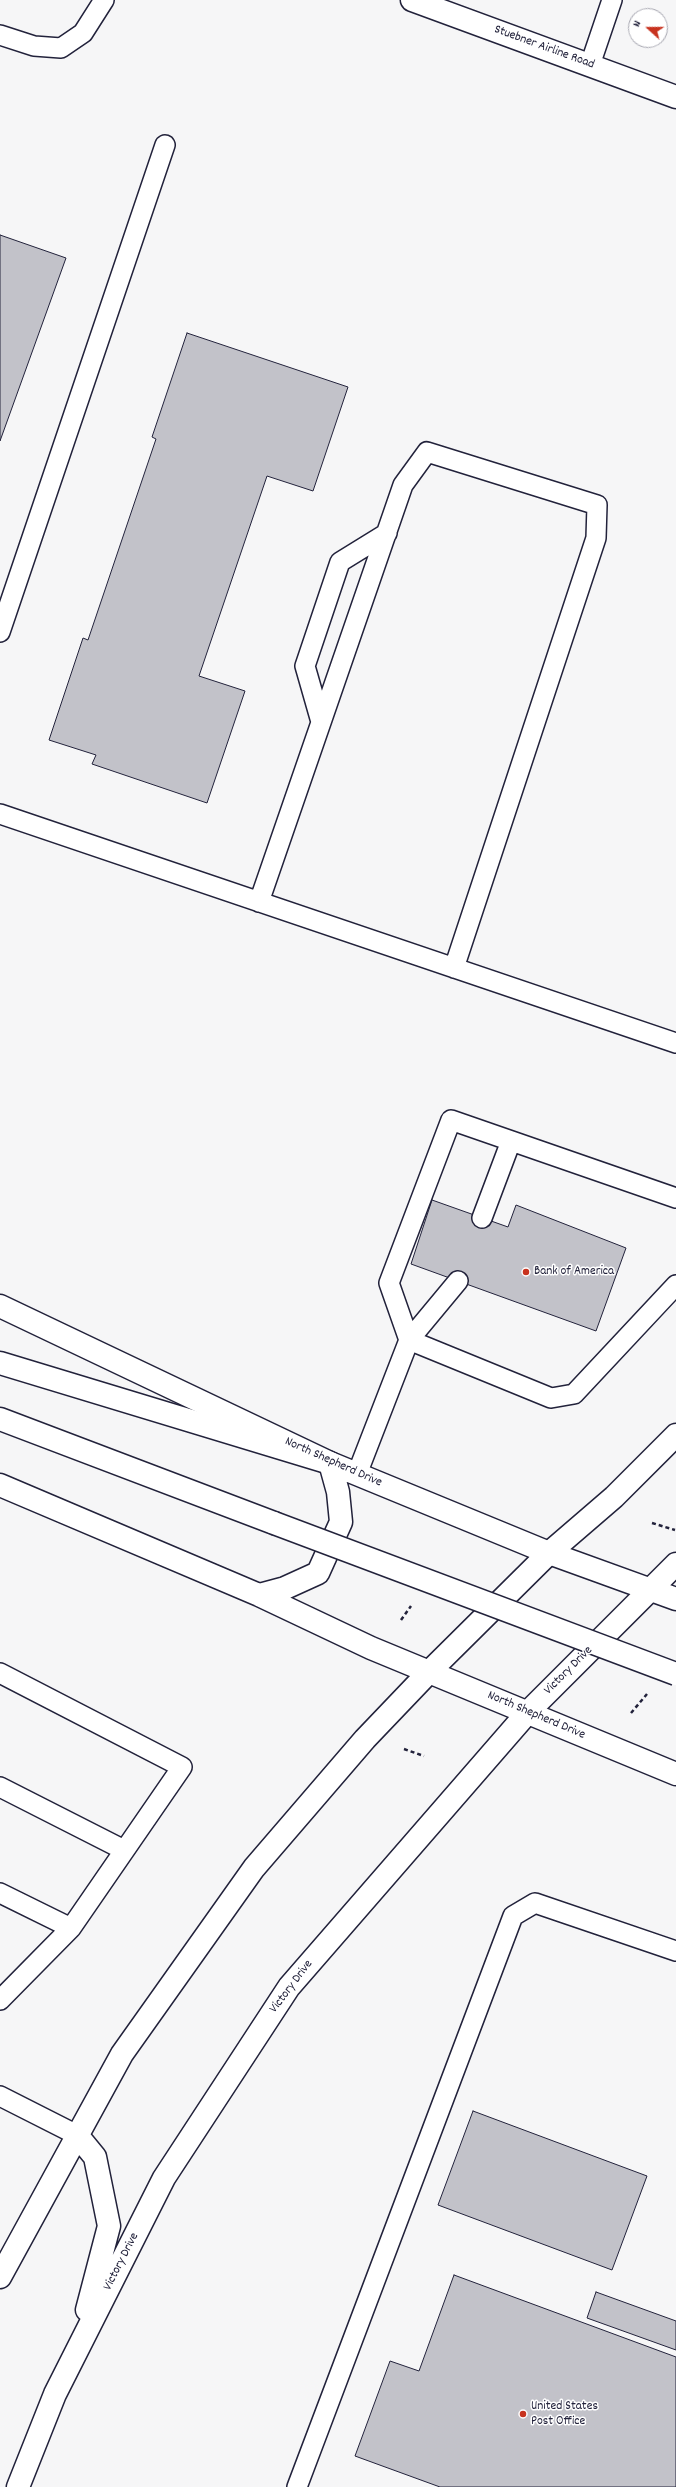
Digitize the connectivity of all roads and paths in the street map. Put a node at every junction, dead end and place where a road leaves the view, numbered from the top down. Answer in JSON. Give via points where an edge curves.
{"nodes":[{"id":1,"x":104,"y":0,"type":"edge"},
{"id":2,"x":412,"y":0,"type":"edge"},
{"id":3,"x":612,"y":0,"type":"edge"},
{"id":4,"x":0,"y":36,"type":"edge"},
{"id":5,"x":590,"y":65,"type":"junction"},
{"id":6,"x":676,"y":97,"type":"edge"},
{"id":7,"x":165,"y":145,"type":"dead end"},
{"id":8,"x":387,"y":533,"type":"junction"},
{"id":9,"x":0,"y":632,"type":"edge"},
{"id":10,"x":321,"y":722,"type":"junction"},
{"id":11,"x":0,"y":814,"type":"edge"},
{"id":12,"x":259,"y":902,"type":"junction"},
{"id":13,"x":454,"y":968,"type":"junction"},
{"id":14,"x":676,"y":1043,"type":"edge"},
{"id":15,"x":511,"y":1141,"type":"junction"},
{"id":16,"x":676,"y":1198,"type":"edge"},
{"id":17,"x":482,"y":1218,"type":"dead end"},
{"id":18,"x":458,"y":1281,"type":"dead end"},
{"id":19,"x":676,"y":1285,"type":"edge"},
{"id":20,"x":0,"y":1306,"type":"edge"},
{"id":21,"x":409,"y":1340,"type":"junction"},
{"id":22,"x":0,"y":1363,"type":"edge"},
{"id":23,"x":0,"y":1419,"type":"edge"},
{"id":24,"x":676,"y":1435,"type":"edge"},
{"id":25,"x":330,"y":1463,"type":"junction"},
{"id":26,"x":357,"y":1474,"type":"junction"},
{"id":27,"x":0,"y":1484,"type":"edge"},
{"id":28,"x":652,"y":1523,"type":"dead end"},
{"id":29,"x":675,"y":1530,"type":"edge"},
{"id":30,"x":548,"y":1553,"type":"junction"},
{"id":31,"x":676,"y":1564,"type":"edge"},
{"id":32,"x":649,"y":1590,"type":"junction"},
{"id":33,"x":259,"y":1595,"type":"junction"},
{"id":34,"x":676,"y":1599,"type":"edge"},
{"id":35,"x":429,"y":1672,"type":"junction"},
{"id":36,"x":0,"y":1673,"type":"edge"},
{"id":37,"x":676,"y":1674,"type":"edge"},
{"id":38,"x":528,"y":1712,"type":"junction"},
{"id":39,"x":404,"y":1749,"type":"dead end"},
{"id":40,"x":424,"y":1756,"type":"dead end"},
{"id":41,"x":676,"y":1774,"type":"edge"},
{"id":42,"x":0,"y":1787,"type":"edge"},
{"id":43,"x":124,"y":1850,"type":"junction"},
{"id":44,"x":0,"y":1892,"type":"edge"},
{"id":45,"x":71,"y":1928,"type":"junction"},
{"id":46,"x":676,"y":1951,"type":"edge"},
{"id":47,"x":2,"y":1995,"type":"edge"},
{"id":48,"x":0,"y":2096,"type":"edge"},
{"id":49,"x":77,"y":2135,"type":"junction"},
{"id":50,"x":0,"y":2277,"type":"edge"},
{"id":51,"x":77,"y":2350,"type":"junction"},
{"id":52,"x":18,"y":2487,"type":"edge"},
{"id":53,"x":297,"y":2487,"type":"edge"}],
"edges":[{"from":1,"to":4,"type":"lane","via":[[83,33],[61,48],[34,46]]},
{"from":2,"to":5,"type":"main road","name":"Stuebner Airline Road"},
{"from":3,"to":5,"type":"lane"},
{"from":5,"to":6,"type":"main road","name":"Stuebner Airline Road"},
{"from":7,"to":9,"type":"lane"},
{"from":8,"to":10,"type":"lane"},
{"from":8,"to":10,"type":"lane","via":[[340,562],[305,666]]},
{"from":8,"to":13,"type":"lane","via":[[403,485],[427,452],[597,505],[596,538]]},
{"from":10,"to":12,"type":"lane"},
{"from":11,"to":12,"type":"lane"},
{"from":12,"to":13,"type":"lane"},
{"from":13,"to":14,"type":"lane"},
{"from":15,"to":16,"type":"lane"},
{"from":15,"to":17,"type":"lane"},
{"from":15,"to":21,"type":"lane","via":[[451,1120],[389,1283]]},
{"from":18,"to":21,"type":"lane"},
{"from":19,"to":21,"type":"lane","via":[[574,1394],[551,1398]]},
{"from":20,"to":25,"type":"main road","name":"North Shepherd Drive"},
{"from":21,"to":26,"type":"lane"},
{"from":22,"to":25,"type":"main road"},
{"from":23,"to":37,"type":"main road","bridge":true},
{"from":24,"to":30,"type":"main road","via":[[614,1497]]},
{"from":25,"to":26,"type":"main road","name":"North Shepherd Drive"},
{"from":25,"to":33,"type":"main road","via":[[338,1492],[341,1522],[318,1573],[285,1588]]},
{"from":26,"to":30,"type":"main road","name":"North Shepherd Drive"},
{"from":27,"to":33,"type":"main road","name":"North Shepherd Drive"},
{"from":28,"to":29,"type":"path"},
{"from":30,"to":32,"type":"main road","name":"North Shepherd Drive"},
{"from":30,"to":35,"type":"main road"},
{"from":31,"to":32,"type":"main road","name":"Victory Drive"},
{"from":32,"to":34,"type":"main road","name":"North Shepherd Drive"},
{"from":32,"to":38,"type":"main road","name":"Victory Drive"},
{"from":33,"to":35,"type":"main road","name":"North Shepherd Drive","via":[[371,1648]]},
{"from":35,"to":38,"type":"main road","name":"North Shepherd Drive"},
{"from":35,"to":49,"type":"main road","via":[[365,1739],[254,1868],[122,2054]]},
{"from":36,"to":43,"type":"lane","via":[[182,1766]]},
{"from":38,"to":41,"type":"main road","name":"North Shepherd Drive"},
{"from":38,"to":51,"type":"main road","name":"Victory Drive","via":[[289,1987],[164,2178]]},
{"from":39,"to":40,"type":"path"},
{"from":42,"to":43,"type":"lane"},
{"from":43,"to":45,"type":"lane"},
{"from":44,"to":45,"type":"lane"},
{"from":45,"to":47,"type":"lane"},
{"from":46,"to":53,"type":"lane","via":[[535,1903],[513,1916]]},
{"from":48,"to":49,"type":"lane"},
{"from":49,"to":50,"type":"main road"},
{"from":49,"to":51,"type":"main road","via":[[96,2157],[109,2226]]},
{"from":51,"to":52,"type":"main road","name":"Victory Drive","via":[[55,2394]]}]}
